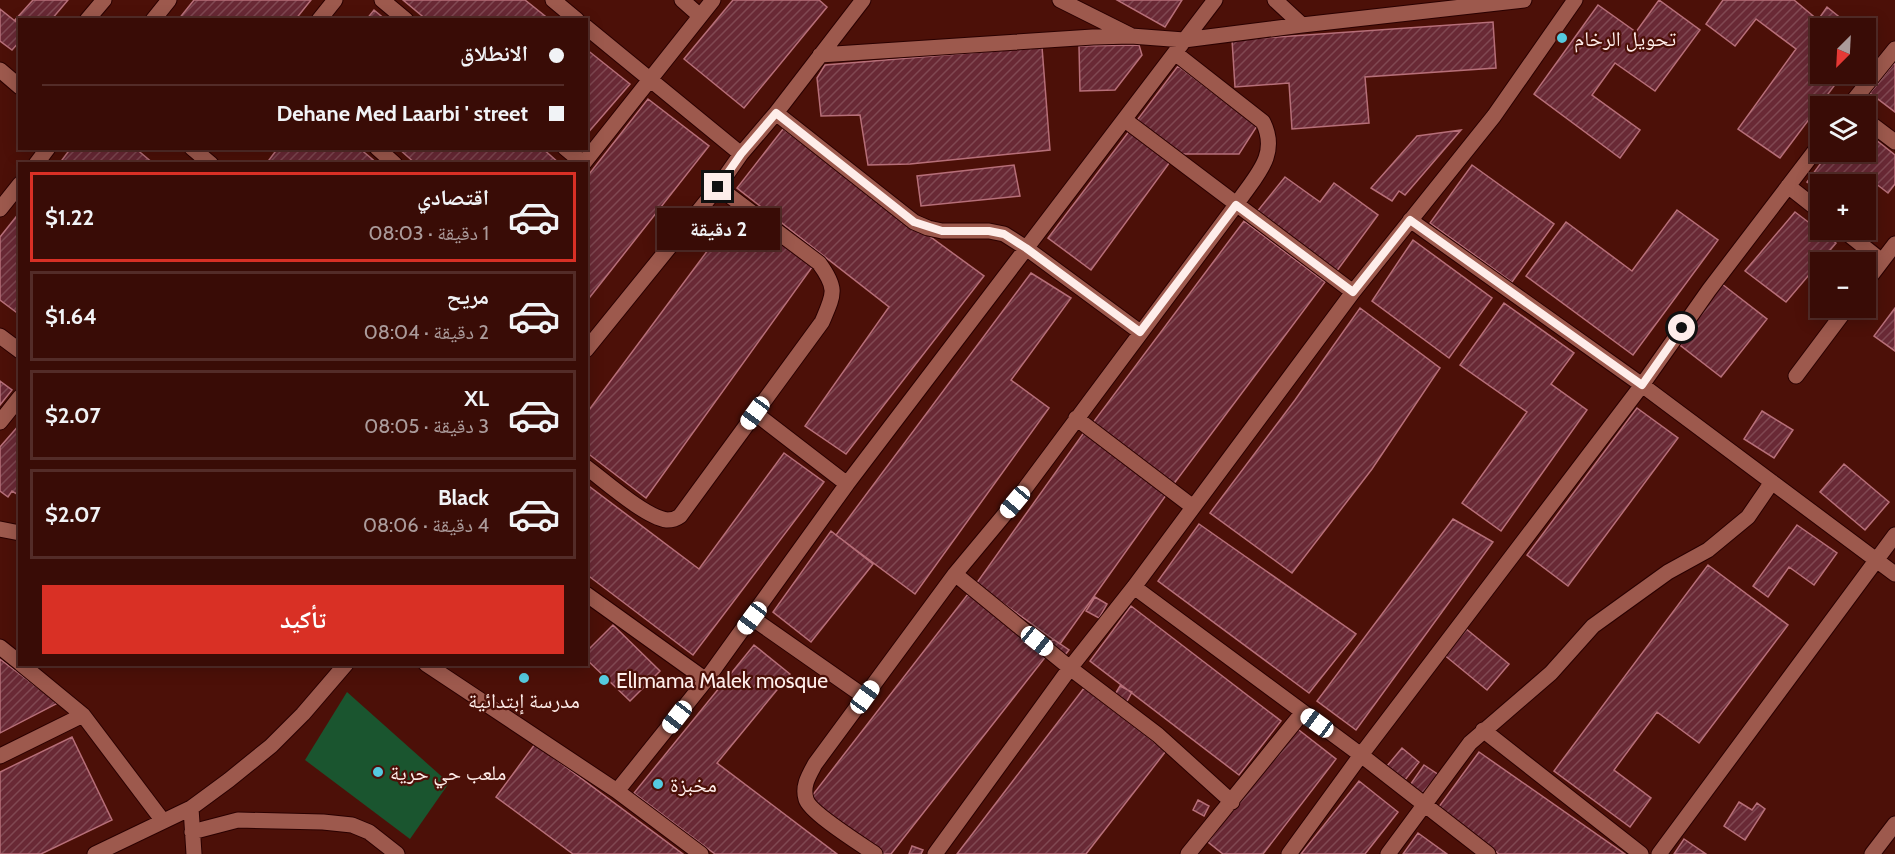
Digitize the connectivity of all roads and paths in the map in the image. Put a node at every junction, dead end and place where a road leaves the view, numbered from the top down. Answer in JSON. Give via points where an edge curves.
{"nodes":[{"id":1,"x":104,"y":0,"type":"edge"},
{"id":2,"x":169,"y":0,"type":"edge"},
{"id":3,"x":335,"y":0,"type":"edge"},
{"id":4,"x":382,"y":0,"type":"edge"},
{"id":5,"x":553,"y":0,"type":"edge"},
{"id":6,"x":682,"y":0,"type":"edge"},
{"id":7,"x":713,"y":0,"type":"edge"},
{"id":8,"x":863,"y":0,"type":"edge"},
{"id":9,"x":1060,"y":0,"type":"edge"},
{"id":10,"x":1215,"y":0,"type":"edge"},
{"id":11,"x":1275,"y":0,"type":"edge"},
{"id":12,"x":1524,"y":0,"type":"edge"},
{"id":13,"x":1575,"y":0,"type":"edge"},
{"id":14,"x":1477,"y":2,"type":"edge"},
{"id":15,"x":700,"y":16,"type":"junction"},
{"id":16,"x":89,"y":18,"type":"edge"},
{"id":17,"x":155,"y":18,"type":"edge"},
{"id":18,"x":322,"y":18,"type":"edge"},
{"id":19,"x":404,"y":18,"type":"edge"},
{"id":20,"x":575,"y":18,"type":"edge"},
{"id":21,"x":1302,"y":25,"type":"junction"},
{"id":22,"x":588,"y":29,"type":"edge"},
{"id":23,"x":1131,"y":36,"type":"junction"},
{"id":24,"x":1184,"y":40,"type":"junction"},
{"id":25,"x":1895,"y":49,"type":"edge"},
{"id":26,"x":1175,"y":53,"type":"junction"},
{"id":27,"x":819,"y":55,"type":"junction"},
{"id":28,"x":0,"y":70,"type":"edge"},
{"id":29,"x":650,"y":79,"type":"junction"},
{"id":30,"x":18,"y":85,"type":"edge"},
{"id":31,"x":1857,"y":96,"type":"edge"},
{"id":32,"x":776,"y":113,"type":"junction"},
{"id":33,"x":1125,"y":120,"type":"junction"},
{"id":34,"x":1876,"y":128,"type":"edge"},
{"id":35,"x":1895,"y":142,"type":"edge"},
{"id":36,"x":195,"y":150,"type":"edge"},
{"id":37,"x":379,"y":150,"type":"edge"},
{"id":38,"x":567,"y":150,"type":"edge"},
{"id":39,"x":741,"y":154,"type":"junction"},
{"id":40,"x":1810,"y":157,"type":"edge"},
{"id":41,"x":210,"y":159,"type":"edge"},
{"id":42,"x":393,"y":162,"type":"edge"},
{"id":43,"x":582,"y":162,"type":"edge"},
{"id":44,"x":584,"y":162,"type":"edge"},
{"id":45,"x":18,"y":186,"type":"edge"},
{"id":46,"x":1788,"y":186,"type":"junction"},
{"id":47,"x":718,"y":187,"type":"junction"},
{"id":48,"x":1810,"y":203,"type":"edge"},
{"id":49,"x":1236,"y":205,"type":"junction"},
{"id":50,"x":0,"y":209,"type":"edge"},
{"id":51,"x":1410,"y":220,"type":"junction"},
{"id":52,"x":1856,"y":240,"type":"edge"},
{"id":53,"x":1895,"y":244,"type":"edge"},
{"id":54,"x":1026,"y":248,"type":"junction"},
{"id":55,"x":1882,"y":261,"type":"junction"},
{"id":56,"x":1876,"y":269,"type":"edge"},
{"id":57,"x":1353,"y":292,"type":"junction"},
{"id":58,"x":1840,"y":318,"type":"edge"},
{"id":59,"x":1140,"y":332,"type":"junction"},
{"id":60,"x":0,"y":336,"type":"edge"},
{"id":61,"x":588,"y":349,"type":"edge"},
{"id":62,"x":18,"y":350,"type":"edge"},
{"id":63,"x":1796,"y":376,"type":"dead end"},
{"id":64,"x":1642,"y":385,"type":"junction"},
{"id":65,"x":18,"y":400,"type":"edge"},
{"id":66,"x":755,"y":413,"type":"junction"},
{"id":67,"x":1076,"y":418,"type":"junction"},
{"id":68,"x":0,"y":422,"type":"edge"},
{"id":69,"x":588,"y":468,"type":"edge"},
{"id":70,"x":1772,"y":482,"type":"junction"},
{"id":71,"x":847,"y":484,"type":"junction"},
{"id":72,"x":1193,"y":507,"type":"junction"},
{"id":73,"x":0,"y":529,"type":"edge"},
{"id":74,"x":18,"y":533,"type":"edge"},
{"id":75,"x":1895,"y":535,"type":"edge"},
{"id":76,"x":1876,"y":560,"type":"junction"},
{"id":77,"x":955,"y":574,"type":"junction"},
{"id":78,"x":1895,"y":574,"type":"edge"},
{"id":79,"x":1134,"y":587,"type":"junction"},
{"id":80,"x":588,"y":595,"type":"edge"},
{"id":81,"x":752,"y":618,"type":"junction"},
{"id":82,"x":0,"y":647,"type":"edge"},
{"id":83,"x":18,"y":662,"type":"edge"},
{"id":84,"x":22,"y":666,"type":"edge"},
{"id":85,"x":344,"y":666,"type":"edge"},
{"id":86,"x":429,"y":666,"type":"edge"},
{"id":87,"x":1070,"y":668,"type":"junction"},
{"id":88,"x":706,"y":680,"type":"junction"},
{"id":89,"x":865,"y":697,"type":"junction"},
{"id":90,"x":1303,"y":712,"type":"junction"},
{"id":91,"x":83,"y":715,"type":"junction"},
{"id":92,"x":1483,"y":730,"type":"junction"},
{"id":93,"x":1361,"y":755,"type":"junction"},
{"id":94,"x":0,"y":756,"type":"edge"},
{"id":95,"x":617,"y":791,"type":"junction"},
{"id":96,"x":1232,"y":802,"type":"junction"},
{"id":97,"x":1425,"y":805,"type":"junction"},
{"id":98,"x":191,"y":808,"type":"junction"},
{"id":99,"x":163,"y":821,"type":"junction"},
{"id":100,"x":1895,"y":824,"type":"edge"},
{"id":101,"x":192,"y":832,"type":"junction"},
{"id":102,"x":95,"y":854,"type":"edge"},
{"id":103,"x":194,"y":854,"type":"edge"},
{"id":104,"x":397,"y":854,"type":"edge"},
{"id":105,"x":701,"y":854,"type":"edge"},
{"id":106,"x":875,"y":854,"type":"edge"},
{"id":107,"x":935,"y":854,"type":"edge"},
{"id":108,"x":1188,"y":854,"type":"edge"},
{"id":109,"x":1289,"y":854,"type":"edge"},
{"id":110,"x":1388,"y":854,"type":"edge"},
{"id":111,"x":1488,"y":854,"type":"edge"},
{"id":112,"x":1641,"y":854,"type":"edge"},
{"id":113,"x":1659,"y":854,"type":"edge"},
{"id":114,"x":1872,"y":854,"type":"edge"}],
"edges":[{"from":1,"to":16,"type":"street"},
{"from":2,"to":17,"type":"street"},
{"from":3,"to":18,"type":"street"},
{"from":4,"to":19,"type":"street"},
{"from":5,"to":20,"type":"street"},
{"from":6,"to":15,"type":"street"},
{"from":7,"to":15,"type":"street"},
{"from":8,"to":27,"type":"street"},
{"from":9,"to":23,"type":"street"},
{"from":10,"to":24,"type":"street"},
{"from":11,"to":21,"type":"street"},
{"from":12,"to":14,"type":"street"},
{"from":13,"to":51,"type":"street","via":[[1494,116]]},
{"from":14,"to":21,"type":"street"},
{"from":15,"to":29,"type":"street"},
{"from":21,"to":24,"type":"street"},
{"from":22,"to":29,"type":"street"},
{"from":23,"to":24,"type":"street"},
{"from":23,"to":27,"type":"street"},
{"from":24,"to":26,"type":"street"},
{"from":25,"to":31,"type":"street"},
{"from":26,"to":33,"type":"street"},
{"from":26,"to":49,"type":"street","via":[[1251,111],[1269,133],[1270,150]]},
{"from":27,"to":32,"type":"street"},
{"from":28,"to":30,"type":"street"},
{"from":29,"to":39,"type":"street"},
{"from":29,"to":44,"type":"street"},
{"from":32,"to":39,"type":"street"},
{"from":32,"to":54,"type":"street","via":[[914,222],[942,231],[1004,234]]},
{"from":33,"to":49,"type":"street"},
{"from":33,"to":54,"type":"street"},
{"from":34,"to":35,"type":"street"},
{"from":36,"to":41,"type":"street"},
{"from":37,"to":42,"type":"street"},
{"from":38,"to":43,"type":"street"},
{"from":39,"to":47,"type":"street"},
{"from":40,"to":46,"type":"street"},
{"from":45,"to":50,"type":"street"},
{"from":46,"to":48,"type":"street"},
{"from":46,"to":64,"type":"street"},
{"from":47,"to":61,"type":"street"},
{"from":47,"to":66,"type":"street","via":[[819,262],[831,279],[833,296],[822,322]]},
{"from":49,"to":57,"type":"street"},
{"from":49,"to":59,"type":"street"},
{"from":51,"to":57,"type":"street"},
{"from":51,"to":64,"type":"street"},
{"from":52,"to":55,"type":"street"},
{"from":53,"to":55,"type":"street"},
{"from":54,"to":59,"type":"street"},
{"from":54,"to":71,"type":"street"},
{"from":55,"to":56,"type":"street"},
{"from":57,"to":72,"type":"street"},
{"from":58,"to":63,"type":"street"},
{"from":59,"to":67,"type":"street"},
{"from":60,"to":62,"type":"street"},
{"from":64,"to":70,"type":"street"},
{"from":64,"to":93,"type":"street"},
{"from":65,"to":68,"type":"street"},
{"from":66,"to":69,"type":"street","via":[[674,520],[652,515]]},
{"from":66,"to":71,"type":"street"},
{"from":67,"to":72,"type":"street"},
{"from":67,"to":77,"type":"street","via":[[1015,502]]},
{"from":70,"to":76,"type":"street"},
{"from":70,"to":92,"type":"street","via":[[1748,517],[1708,550],[1668,572],[1593,626],[1551,673]]},
{"from":71,"to":81,"type":"street"},
{"from":72,"to":79,"type":"street"},
{"from":73,"to":74,"type":"street"},
{"from":75,"to":76,"type":"street"},
{"from":76,"to":78,"type":"street"},
{"from":76,"to":113,"type":"street"},
{"from":77,"to":87,"type":"street"},
{"from":77,"to":89,"type":"street"},
{"from":79,"to":87,"type":"street"},
{"from":79,"to":90,"type":"street"},
{"from":80,"to":88,"type":"street"},
{"from":81,"to":88,"type":"street"},
{"from":81,"to":89,"type":"street"},
{"from":82,"to":83,"type":"street"},
{"from":84,"to":91,"type":"street"},
{"from":85,"to":98,"type":"street","via":[[271,746]]},
{"from":86,"to":95,"type":"street"},
{"from":87,"to":96,"type":"street","via":[[1158,735]]},
{"from":87,"to":107,"type":"street"},
{"from":88,"to":95,"type":"street"},
{"from":89,"to":106,"type":"street","via":[[815,764],[805,791],[812,808]]},
{"from":90,"to":93,"type":"street"},
{"from":90,"to":96,"type":"street"},
{"from":91,"to":94,"type":"street"},
{"from":91,"to":99,"type":"street"},
{"from":92,"to":97,"type":"street"},
{"from":92,"to":112,"type":"street"},
{"from":93,"to":97,"type":"street"},
{"from":93,"to":109,"type":"street"},
{"from":95,"to":105,"type":"street"},
{"from":96,"to":108,"type":"street"},
{"from":97,"to":110,"type":"street"},
{"from":97,"to":111,"type":"street"},
{"from":98,"to":99,"type":"street"},
{"from":98,"to":101,"type":"street"},
{"from":99,"to":102,"type":"street"},
{"from":100,"to":114,"type":"street"},
{"from":101,"to":103,"type":"street"},
{"from":101,"to":104,"type":"street","via":[[238,820],[352,825],[369,832]]}]}
